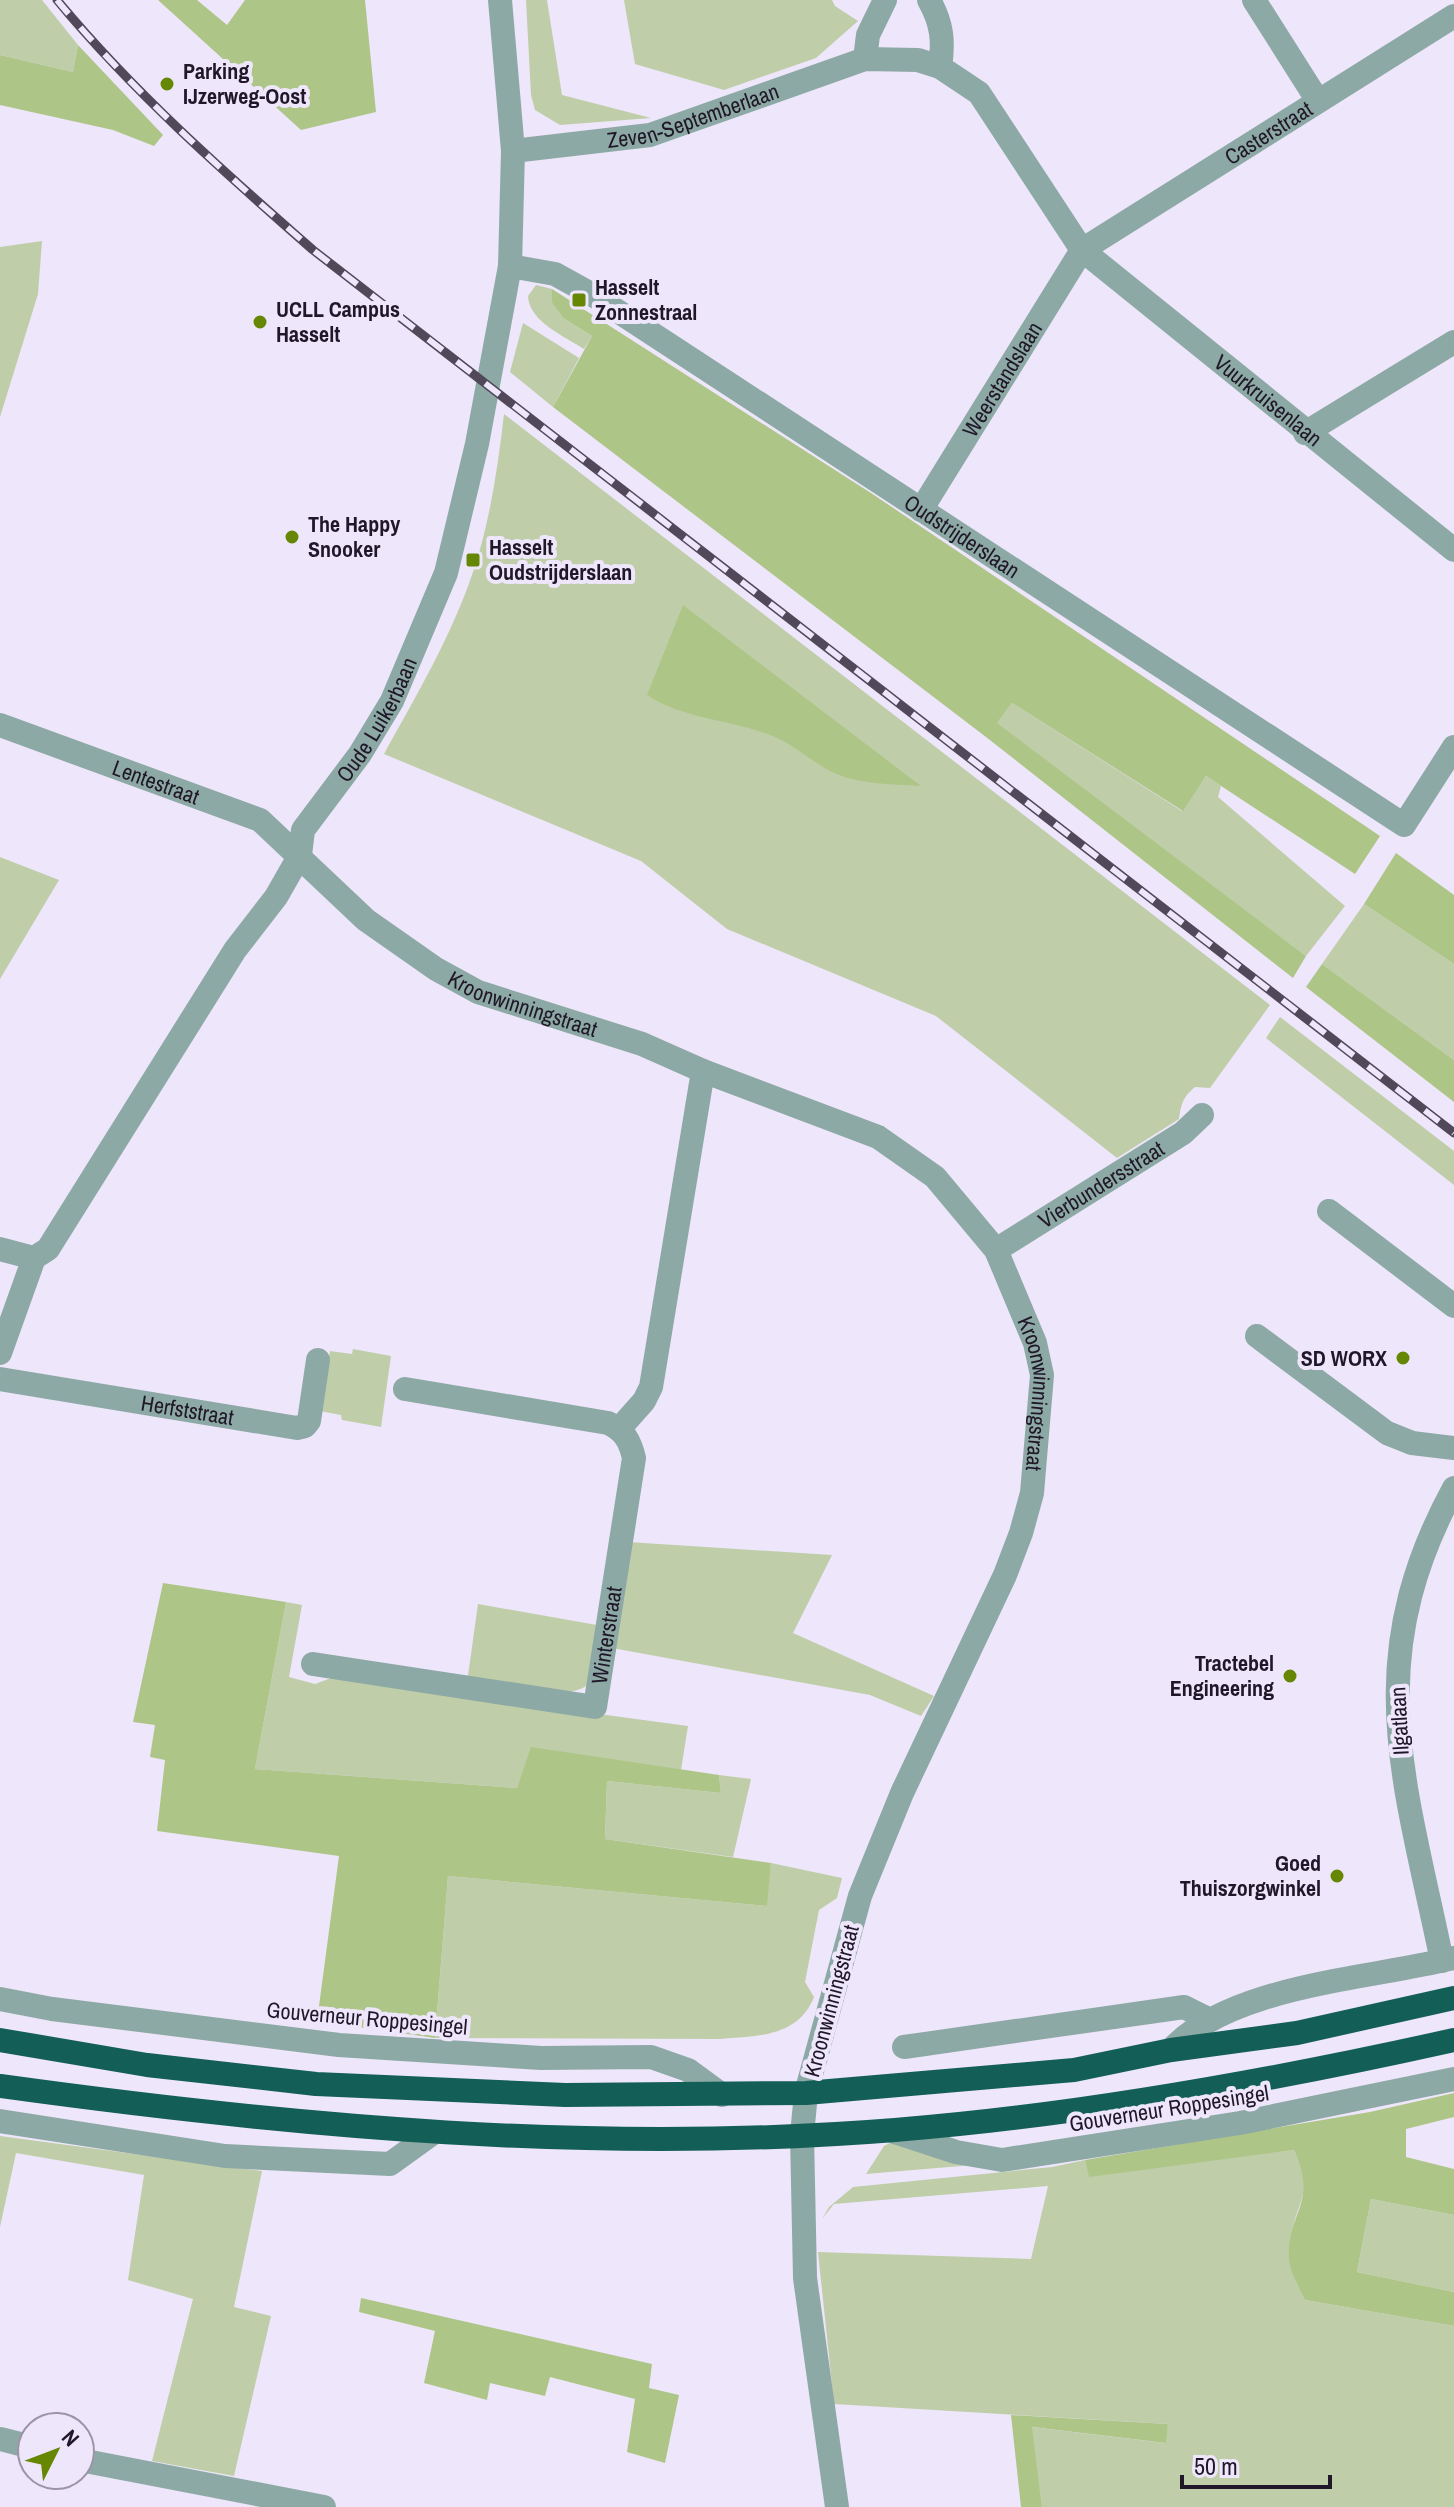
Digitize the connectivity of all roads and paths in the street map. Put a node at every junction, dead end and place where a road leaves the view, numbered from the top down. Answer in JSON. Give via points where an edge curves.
{"nodes":[{"id":1,"x":500,"y":0,"type":"edge"},
{"id":2,"x":885,"y":0,"type":"edge"},
{"id":3,"x":929,"y":0,"type":"edge"},
{"id":4,"x":1254,"y":0,"type":"edge"},
{"id":5,"x":1454,"y":16,"type":"edge"},
{"id":6,"x":865,"y":59,"type":"junction"},
{"id":7,"x":940,"y":67,"type":"junction"},
{"id":8,"x":1318,"y":101,"type":"junction"},
{"id":9,"x":513,"y":151,"type":"junction"},
{"id":10,"x":1082,"y":250,"type":"junction"},
{"id":11,"x":510,"y":266,"type":"junction"},
{"id":12,"x":1454,"y":342,"type":"edge"},
{"id":13,"x":1305,"y":433,"type":"junction"},
{"id":14,"x":921,"y":510,"type":"junction"},
{"id":15,"x":1454,"y":550,"type":"edge"},
{"id":16,"x":0,"y":725,"type":"edge"},
{"id":17,"x":1454,"y":747,"type":"edge"},
{"id":18,"x":300,"y":855,"type":"junction"},
{"id":19,"x":703,"y":1071,"type":"junction"},
{"id":20,"x":1202,"y":1115,"type":"dead end"},
{"id":21,"x":1329,"y":1211,"type":"dead end"},
{"id":22,"x":0,"y":1249,"type":"edge"},
{"id":23,"x":996,"y":1250,"type":"junction"},
{"id":24,"x":34,"y":1258,"type":"junction"},
{"id":25,"x":1454,"y":1306,"type":"edge"},
{"id":26,"x":1257,"y":1336,"type":"dead end"},
{"id":27,"x":0,"y":1353,"type":"edge"},
{"id":28,"x":318,"y":1360,"type":"dead end"},
{"id":29,"x":0,"y":1379,"type":"edge"},
{"id":30,"x":405,"y":1389,"type":"dead end"},
{"id":31,"x":620,"y":1428,"type":"junction"},
{"id":32,"x":1454,"y":1448,"type":"edge"},
{"id":33,"x":1454,"y":1488,"type":"edge"},
{"id":34,"x":313,"y":1664,"type":"dead end"},
{"id":35,"x":1448,"y":1960,"type":"edge"},
{"id":36,"x":1454,"y":1998,"type":"edge"},
{"id":37,"x":0,"y":1999,"type":"edge"},
{"id":38,"x":1210,"y":2020,"type":"junction"},
{"id":39,"x":0,"y":2040,"type":"edge"},
{"id":40,"x":1454,"y":2040,"type":"edge"},
{"id":41,"x":904,"y":2047,"type":"dead end"},
{"id":42,"x":1171,"y":2050,"type":"junction"},
{"id":43,"x":1454,"y":2079,"type":"edge"},
{"id":44,"x":0,"y":2086,"type":"edge"},
{"id":45,"x":806,"y":2093,"type":"junction"},
{"id":46,"x":722,"y":2095,"type":"junction"},
{"id":47,"x":0,"y":2121,"type":"edge"},
{"id":48,"x":892,"y":2131,"type":"junction"},
{"id":49,"x":433,"y":2133,"type":"junction"},
{"id":50,"x":802,"y":2135,"type":"junction"},
{"id":51,"x":96,"y":2463,"type":"edge"},
{"id":52,"x":324,"y":2507,"type":"edge"},
{"id":53,"x":837,"y":2507,"type":"edge"}],
"edges":[{"from":1,"to":9,"type":"street","name":"Oude Luikerbaan"},
{"from":2,"to":6,"type":"street","via":[[868,35]]},
{"from":3,"to":7,"type":"street","via":[[940,18]]},
{"from":4,"to":8,"type":"street"},
{"from":5,"to":8,"type":"street","name":"Casterstraat"},
{"from":6,"to":7,"type":"street","name":"Zeven-Septemberlaan","via":[[918,60]]},
{"from":6,"to":9,"type":"street","name":"Zeven-Septemberlaan","via":[[650,135]]},
{"from":7,"to":10,"type":"street","name":"Zeven-Septemberlaan","via":[[979,93]]},
{"from":8,"to":10,"type":"street","name":"Casterstraat"},
{"from":9,"to":11,"type":"street","name":"Oude Luikerbaan"},
{"from":10,"to":13,"type":"street","name":"Vuurkruisenlaan"},
{"from":10,"to":14,"type":"street","name":"Weerstandslaan"},
{"from":11,"to":14,"type":"street","name":"Oudstrijderslaan","via":[[555,274],[593,295]]},
{"from":11,"to":18,"type":"street","name":"Oude Luikerbaan","via":[[477,444],[446,573],[406,676],[360,754],[303,830]]},
{"from":12,"to":13,"type":"street"},
{"from":13,"to":15,"type":"street","name":"Vuurkruisenlaan"},
{"from":14,"to":17,"type":"street","name":"Oudstrijderslaan","via":[[1404,825]]},
{"from":16,"to":18,"type":"street","name":"Lentestraat","via":[[260,820]]},
{"from":18,"to":19,"type":"street","name":"Kroonwinningstraat","via":[[366,920],[478,992],[642,1044]]},
{"from":18,"to":24,"type":"street","name":"Oude Luikerbaan","via":[[48,1249]]},
{"from":19,"to":23,"type":"street","name":"Kroonwinningstraat","via":[[905,1152],[958,1201]]},
{"from":19,"to":31,"type":"street","via":[[651,1387]]},
{"from":20,"to":23,"type":"street","name":"Vierbundersstraat","via":[[1183,1133]]},
{"from":21,"to":25,"type":"street"},
{"from":22,"to":24,"type":"street"},
{"from":23,"to":45,"type":"street","name":"Kroonwinningstraat","via":[[1035,1343],[1042,1375],[1032,1493],[1005,1575],[902,1793],[860,1896]]},
{"from":24,"to":27,"type":"street","name":"Oude Luikerbaan"},
{"from":26,"to":32,"type":"street","via":[[1387,1433],[1412,1443]]},
{"from":28,"to":29,"type":"street","name":"Herfststraat","via":[[309,1421],[297,1428]]},
{"from":30,"to":31,"type":"street"},
{"from":31,"to":34,"type":"street","name":"Winterstraat","via":[[634,1458],[595,1707]]},
{"from":33,"to":35,"type":"street","name":"Ilgatlaan","via":[[1415,1573],[1400,1633],[1396,1686],[1397,1744]]},
{"from":35,"to":38,"type":"street","via":[[1263,1998]]},
{"from":36,"to":42,"type":"highway","via":[[1297,2033]]},
{"from":37,"to":46,"type":"street","name":"Gouverneur Roppesingel","via":[[339,2045],[541,2058],[651,2057],[688,2070]]},
{"from":38,"to":41,"type":"street","via":[[1184,2007]]},
{"from":38,"to":42,"type":"street"},
{"from":39,"to":46,"type":"highway","via":[[147,2065],[316,2084],[565,2095]]},
{"from":40,"to":48,"type":"highway","name":"Gouverneur Roppesingel","via":[[1163,2098]]},
{"from":42,"to":45,"type":"highway","via":[[1074,2070]]},
{"from":43,"to":48,"type":"street","name":"Gouverneur Roppesingel","via":[[1240,2123],[1002,2160]]},
{"from":44,"to":49,"type":"highway","name":"Gouverneur Roppesingel","via":[[271,2121]]},
{"from":45,"to":46,"type":"highway"},
{"from":45,"to":50,"type":"street","name":"Kroonwinningstraat"},
{"from":47,"to":49,"type":"street","via":[[225,2156],[390,2164]]},
{"from":48,"to":50,"type":"highway","name":"Gouverneur Roppesingel"},
{"from":49,"to":50,"type":"highway","name":"Gouverneur Roppesingel","via":[[542,2138]]},
{"from":50,"to":53,"type":"street","name":"Kroonwinningstraat","via":[[805,2278]]},
{"from":51,"to":52,"type":"street"}]}
